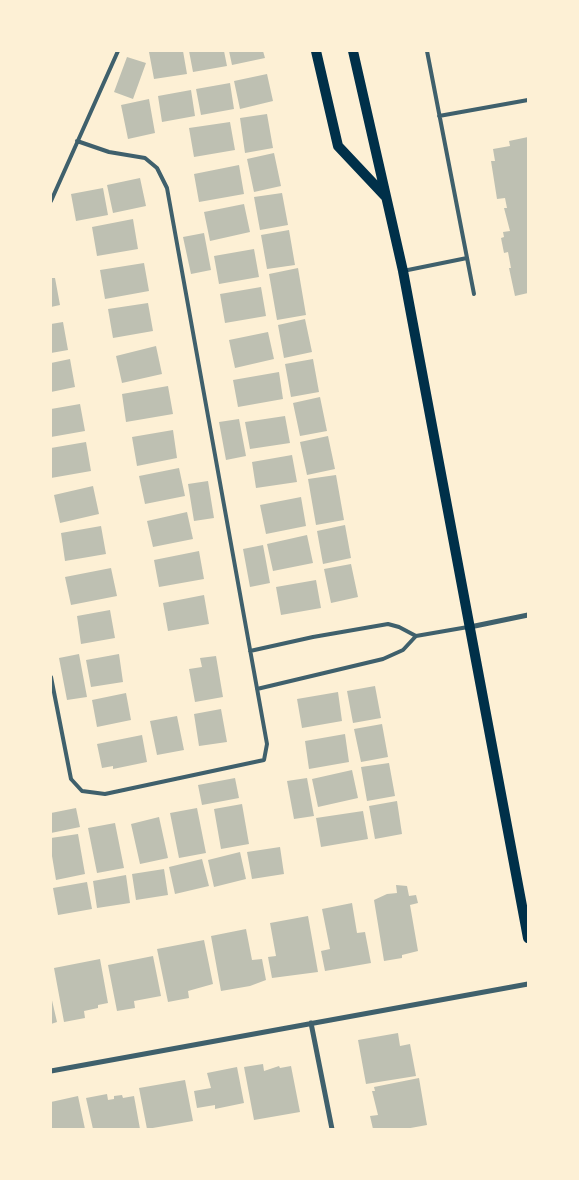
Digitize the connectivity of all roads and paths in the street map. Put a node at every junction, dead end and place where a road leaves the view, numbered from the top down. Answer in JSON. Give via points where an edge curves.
{"nodes":[{"id":1,"x":118,"y":51,"type":"edge"},
{"id":2,"x":316,"y":51,"type":"edge"},
{"id":3,"x":353,"y":51,"type":"edge"},
{"id":4,"x":427,"y":51,"type":"edge"},
{"id":5,"x":528,"y":100,"type":"edge"},
{"id":6,"x":439,"y":116,"type":"junction"},
{"id":7,"x":77,"y":141,"type":"junction"},
{"id":8,"x":386,"y":198,"type":"junction"},
{"id":9,"x":51,"y":201,"type":"edge"},
{"id":10,"x":467,"y":258,"type":"junction"},
{"id":11,"x":403,"y":271,"type":"junction"},
{"id":12,"x":474,"y":294,"type":"dead end"},
{"id":13,"x":528,"y":616,"type":"edge"},
{"id":14,"x":470,"y":627,"type":"junction"},
{"id":15,"x":416,"y":636,"type":"junction"},
{"id":16,"x":250,"y":651,"type":"junction"},
{"id":17,"x":51,"y":677,"type":"edge"},
{"id":18,"x":257,"y":689,"type":"junction"},
{"id":19,"x":528,"y":938,"type":"edge"},
{"id":20,"x":528,"y":984,"type":"edge"},
{"id":21,"x":312,"y":1023,"type":"junction"},
{"id":22,"x":51,"y":1071,"type":"edge"},
{"id":23,"x":332,"y":1129,"type":"edge"}],
"edges":[{"from":1,"to":7,"type":"lane"},
{"from":2,"to":8,"type":"main road","via":[[338,146]]},
{"from":3,"to":8,"type":"main road"},
{"from":4,"to":6,"type":"lane"},
{"from":5,"to":6,"type":"lane"},
{"from":6,"to":10,"type":"lane"},
{"from":7,"to":9,"type":"lane"},
{"from":7,"to":16,"type":"lane","via":[[109,152],[145,158],[157,168],[167,188]]},
{"from":8,"to":11,"type":"main road"},
{"from":10,"to":11,"type":"lane"},
{"from":10,"to":12,"type":"lane"},
{"from":11,"to":14,"type":"main road"},
{"from":13,"to":14,"type":"street"},
{"from":14,"to":15,"type":"lane"},
{"from":14,"to":19,"type":"main road"},
{"from":15,"to":16,"type":"lane","via":[[388,624]]},
{"from":15,"to":18,"type":"lane","via":[[403,650],[382,660]]},
{"from":16,"to":18,"type":"lane"},
{"from":17,"to":18,"type":"lane","via":[[71,779],[82,791],[105,794],[264,760],[267,744]]},
{"from":20,"to":21,"type":"street"},
{"from":21,"to":22,"type":"street"},
{"from":21,"to":23,"type":"street"}]}
